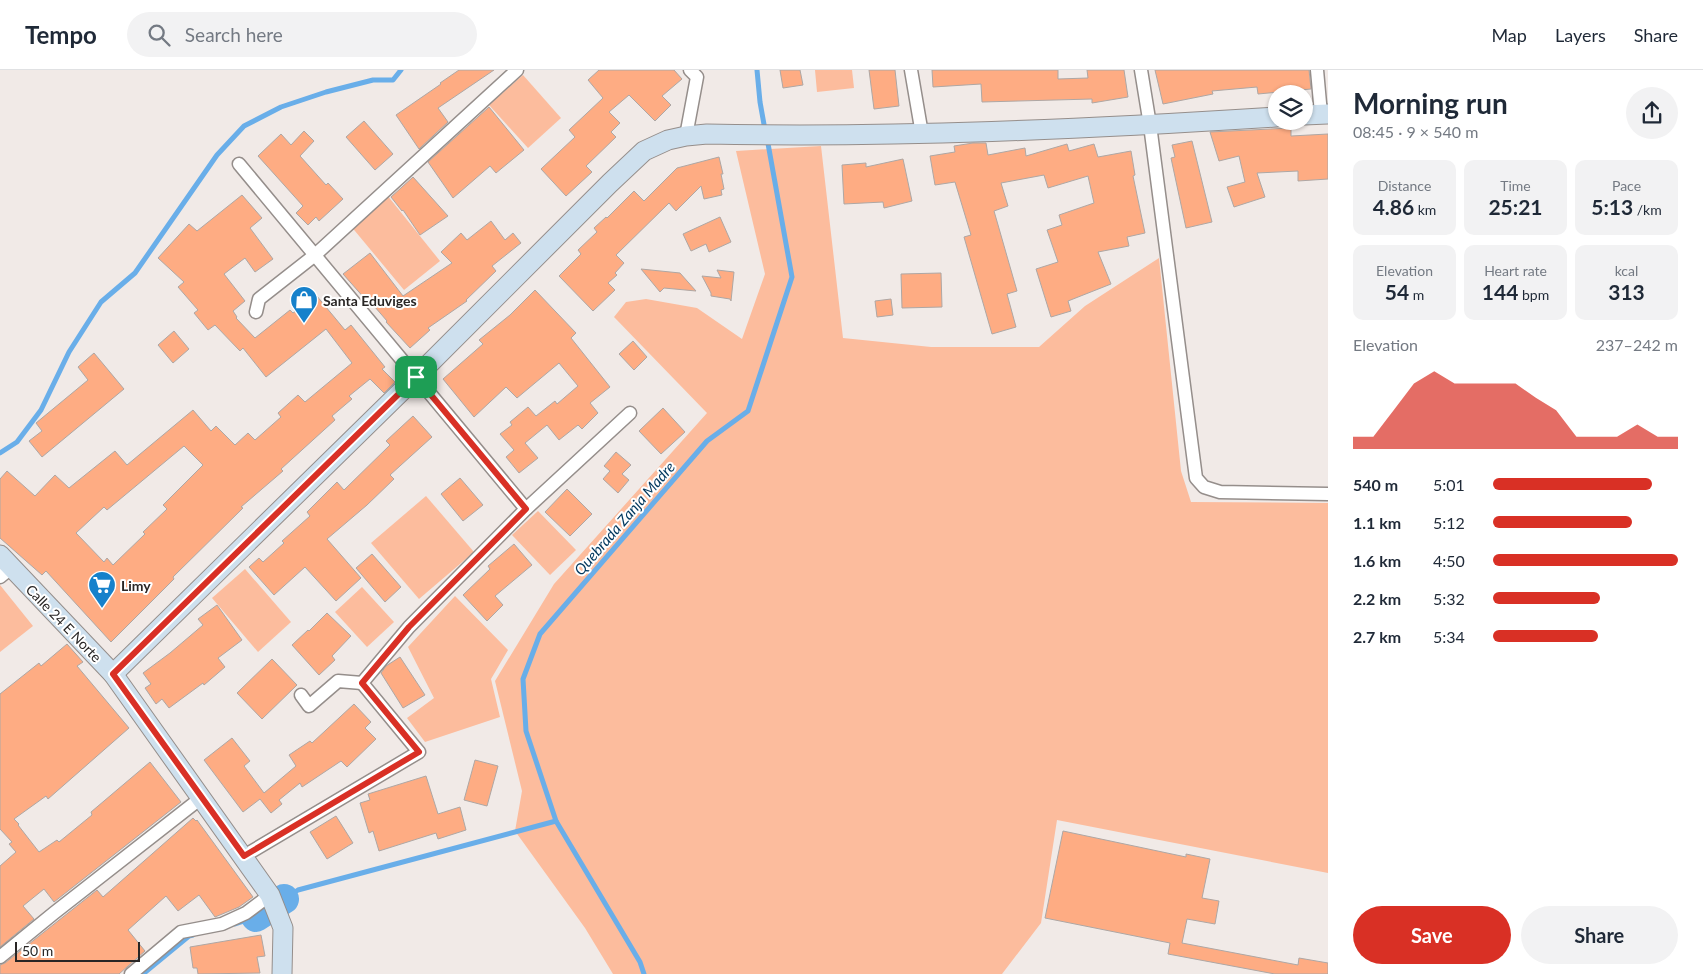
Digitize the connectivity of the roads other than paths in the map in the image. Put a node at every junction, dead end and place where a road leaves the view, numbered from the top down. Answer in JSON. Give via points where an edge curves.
{"nodes":[{"id":1,"x":517,"y":70,"type":"edge"},
{"id":2,"x":690,"y":70,"type":"edge"},
{"id":3,"x":911,"y":70,"type":"edge"},
{"id":4,"x":1141,"y":70,"type":"edge"},
{"id":5,"x":1317,"y":70,"type":"edge"},
{"id":6,"x":1318,"y":114,"type":"edge"},
{"id":7,"x":1268,"y":118,"type":"edge"},
{"id":8,"x":1150,"y":125,"type":"junction"},
{"id":9,"x":922,"y":134,"type":"junction"},
{"id":10,"x":686,"y":136,"type":"junction"},
{"id":11,"x":239,"y":164,"type":"dead end"},
{"id":12,"x":315,"y":256,"type":"junction"},
{"id":13,"x":256,"y":312,"type":"dead end"},
{"id":14,"x":416,"y":377,"type":"junction"},
{"id":15,"x":630,"y":413,"type":"dead end"},
{"id":16,"x":1328,"y":494,"type":"edge"},
{"id":17,"x":526,"y":509,"type":"junction"},
{"id":18,"x":4,"y":567,"type":"edge"},
{"id":19,"x":113,"y":674,"type":"junction"},
{"id":20,"x":362,"y":683,"type":"junction"},
{"id":21,"x":300,"y":695,"type":"dead end"},
{"id":22,"x":201,"y":798,"type":"junction"},
{"id":23,"x":244,"y":856,"type":"junction"},
{"id":24,"x":272,"y":898,"type":"junction"},
{"id":25,"x":0,"y":957,"type":"edge"},
{"id":26,"x":131,"y":974,"type":"edge"},
{"id":27,"x":282,"y":974,"type":"edge"}],
"edges":[{"from":1,"to":12,"type":"street"},
{"from":2,"to":10,"type":"street","via":[[697,77]]},
{"from":3,"to":9,"type":"street"},
{"from":4,"to":8,"type":"street"},
{"from":5,"to":6,"type":"street"},
{"from":7,"to":8,"type":"street"},
{"from":8,"to":9,"type":"street"},
{"from":8,"to":16,"type":"street","via":[[1196,478],[1204,487],[1220,492]]},
{"from":9,"to":10,"type":"street"},
{"from":10,"to":14,"type":"street","via":[[644,151]]},
{"from":11,"to":12,"type":"street"},
{"from":12,"to":13,"type":"street","via":[[259,299]]},
{"from":12,"to":14,"type":"street"},
{"from":14,"to":17,"type":"street"},
{"from":14,"to":19,"type":"street"},
{"from":15,"to":17,"type":"street"},
{"from":17,"to":20,"type":"street","via":[[409,627]]},
{"from":18,"to":19,"type":"street","name":"Calle 24 E Norte"},
{"from":19,"to":22,"type":"street","name":"Calle 24 E Norte"},
{"from":20,"to":21,"type":"street","via":[[338,681],[309,706]]},
{"from":20,"to":23,"type":"street","via":[[419,752]]},
{"from":22,"to":23,"type":"street","name":"Calle 24 E Norte"},
{"from":22,"to":25,"type":"street"},
{"from":23,"to":24,"type":"street","name":"Calle 24 E Norte"},
{"from":24,"to":26,"type":"street","via":[[222,924],[181,932]]},
{"from":24,"to":27,"type":"street","name":"Calle 24 E Norte","via":[[283,928]]}]}
